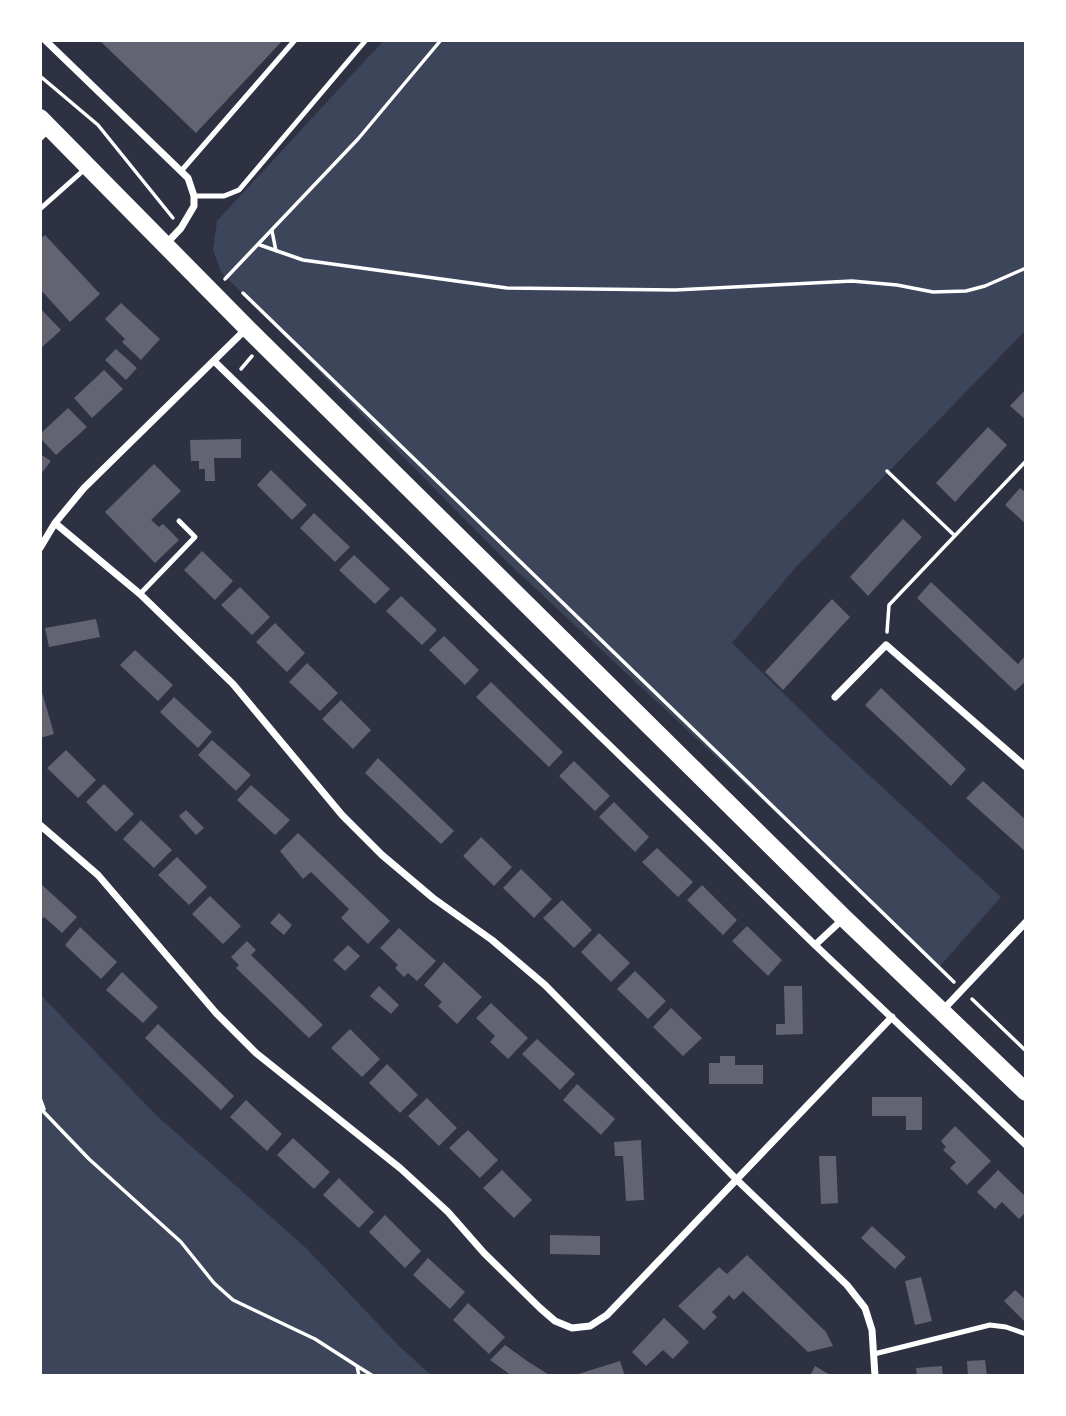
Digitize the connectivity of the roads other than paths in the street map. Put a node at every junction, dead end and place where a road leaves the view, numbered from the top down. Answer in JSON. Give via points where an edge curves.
{"nodes":[{"id":1,"x":45,"y":40,"type":"edge"},
{"id":2,"x":295,"y":40,"type":"edge"},
{"id":3,"x":366,"y":40,"type":"edge"},
{"id":4,"x":44,"y":128,"type":"edge"},
{"id":5,"x":89,"y":165,"type":"junction"},
{"id":6,"x":182,"y":170,"type":"junction"},
{"id":7,"x":194,"y":196,"type":"junction"},
{"id":8,"x":40,"y":209,"type":"edge"},
{"id":9,"x":164,"y":246,"type":"junction"},
{"id":10,"x":247,"y":328,"type":"junction"},
{"id":11,"x":214,"y":361,"type":"junction"},
{"id":12,"x":179,"y":521,"type":"dead end"},
{"id":13,"x":55,"y":523,"type":"junction"},
{"id":14,"x":40,"y":548,"type":"edge"},
{"id":15,"x":140,"y":594,"type":"junction"},
{"id":16,"x":835,"y":697,"type":"dead end"},
{"id":17,"x":1026,"y":767,"type":"edge"},
{"id":18,"x":40,"y":825,"type":"edge"},
{"id":19,"x":844,"y":918,"type":"junction"},
{"id":20,"x":1026,"y":922,"type":"edge"},
{"id":21,"x":815,"y":945,"type":"junction"},
{"id":22,"x":941,"y":1011,"type":"junction"},
{"id":23,"x":892,"y":1017,"type":"junction"},
{"id":24,"x":1026,"y":1092,"type":"edge"},
{"id":25,"x":1026,"y":1144,"type":"edge"},
{"id":26,"x":737,"y":1180,"type":"junction"},
{"id":27,"x":1026,"y":1334,"type":"edge"},
{"id":28,"x":874,"y":1354,"type":"junction"},
{"id":29,"x":875,"y":1376,"type":"edge"}],
"edges":[{"from":1,"to":6,"type":"street"},
{"from":2,"to":6,"type":"lane"},
{"from":3,"to":7,"type":"lane","via":[[239,190],[224,196]]},
{"from":4,"to":5,"type":"main road"},
{"from":5,"to":8,"type":"lane"},
{"from":5,"to":9,"type":"main road"},
{"from":6,"to":7,"type":"street"},
{"from":7,"to":9,"type":"street","via":[[194,206],[181,228]]},
{"from":9,"to":10,"type":"main road"},
{"from":10,"to":11,"type":"street"},
{"from":10,"to":19,"type":"main road"},
{"from":11,"to":13,"type":"street","via":[[84,488]]},
{"from":11,"to":21,"type":"street"},
{"from":12,"to":15,"type":"lane","via":[[195,537]]},
{"from":13,"to":14,"type":"street"},
{"from":13,"to":15,"type":"street"},
{"from":15,"to":26,"type":"street","via":[[233,684],[342,815],[382,855],[545,985]]},
{"from":16,"to":17,"type":"street","via":[[886,645]]},
{"from":18,"to":26,"type":"street","via":[[98,875],[256,1053],[400,1168],[555,1321],[572,1328],[590,1326],[607,1315]]},
{"from":19,"to":21,"type":"street"},
{"from":19,"to":22,"type":"main road"},
{"from":20,"to":22,"type":"street"},
{"from":21,"to":23,"type":"street"},
{"from":22,"to":24,"type":"main road"},
{"from":23,"to":25,"type":"street"},
{"from":23,"to":26,"type":"street"},
{"from":26,"to":28,"type":"street","via":[[847,1285],[865,1308]]},
{"from":27,"to":28,"type":"lane","via":[[990,1325]]},
{"from":28,"to":29,"type":"street"}]}
